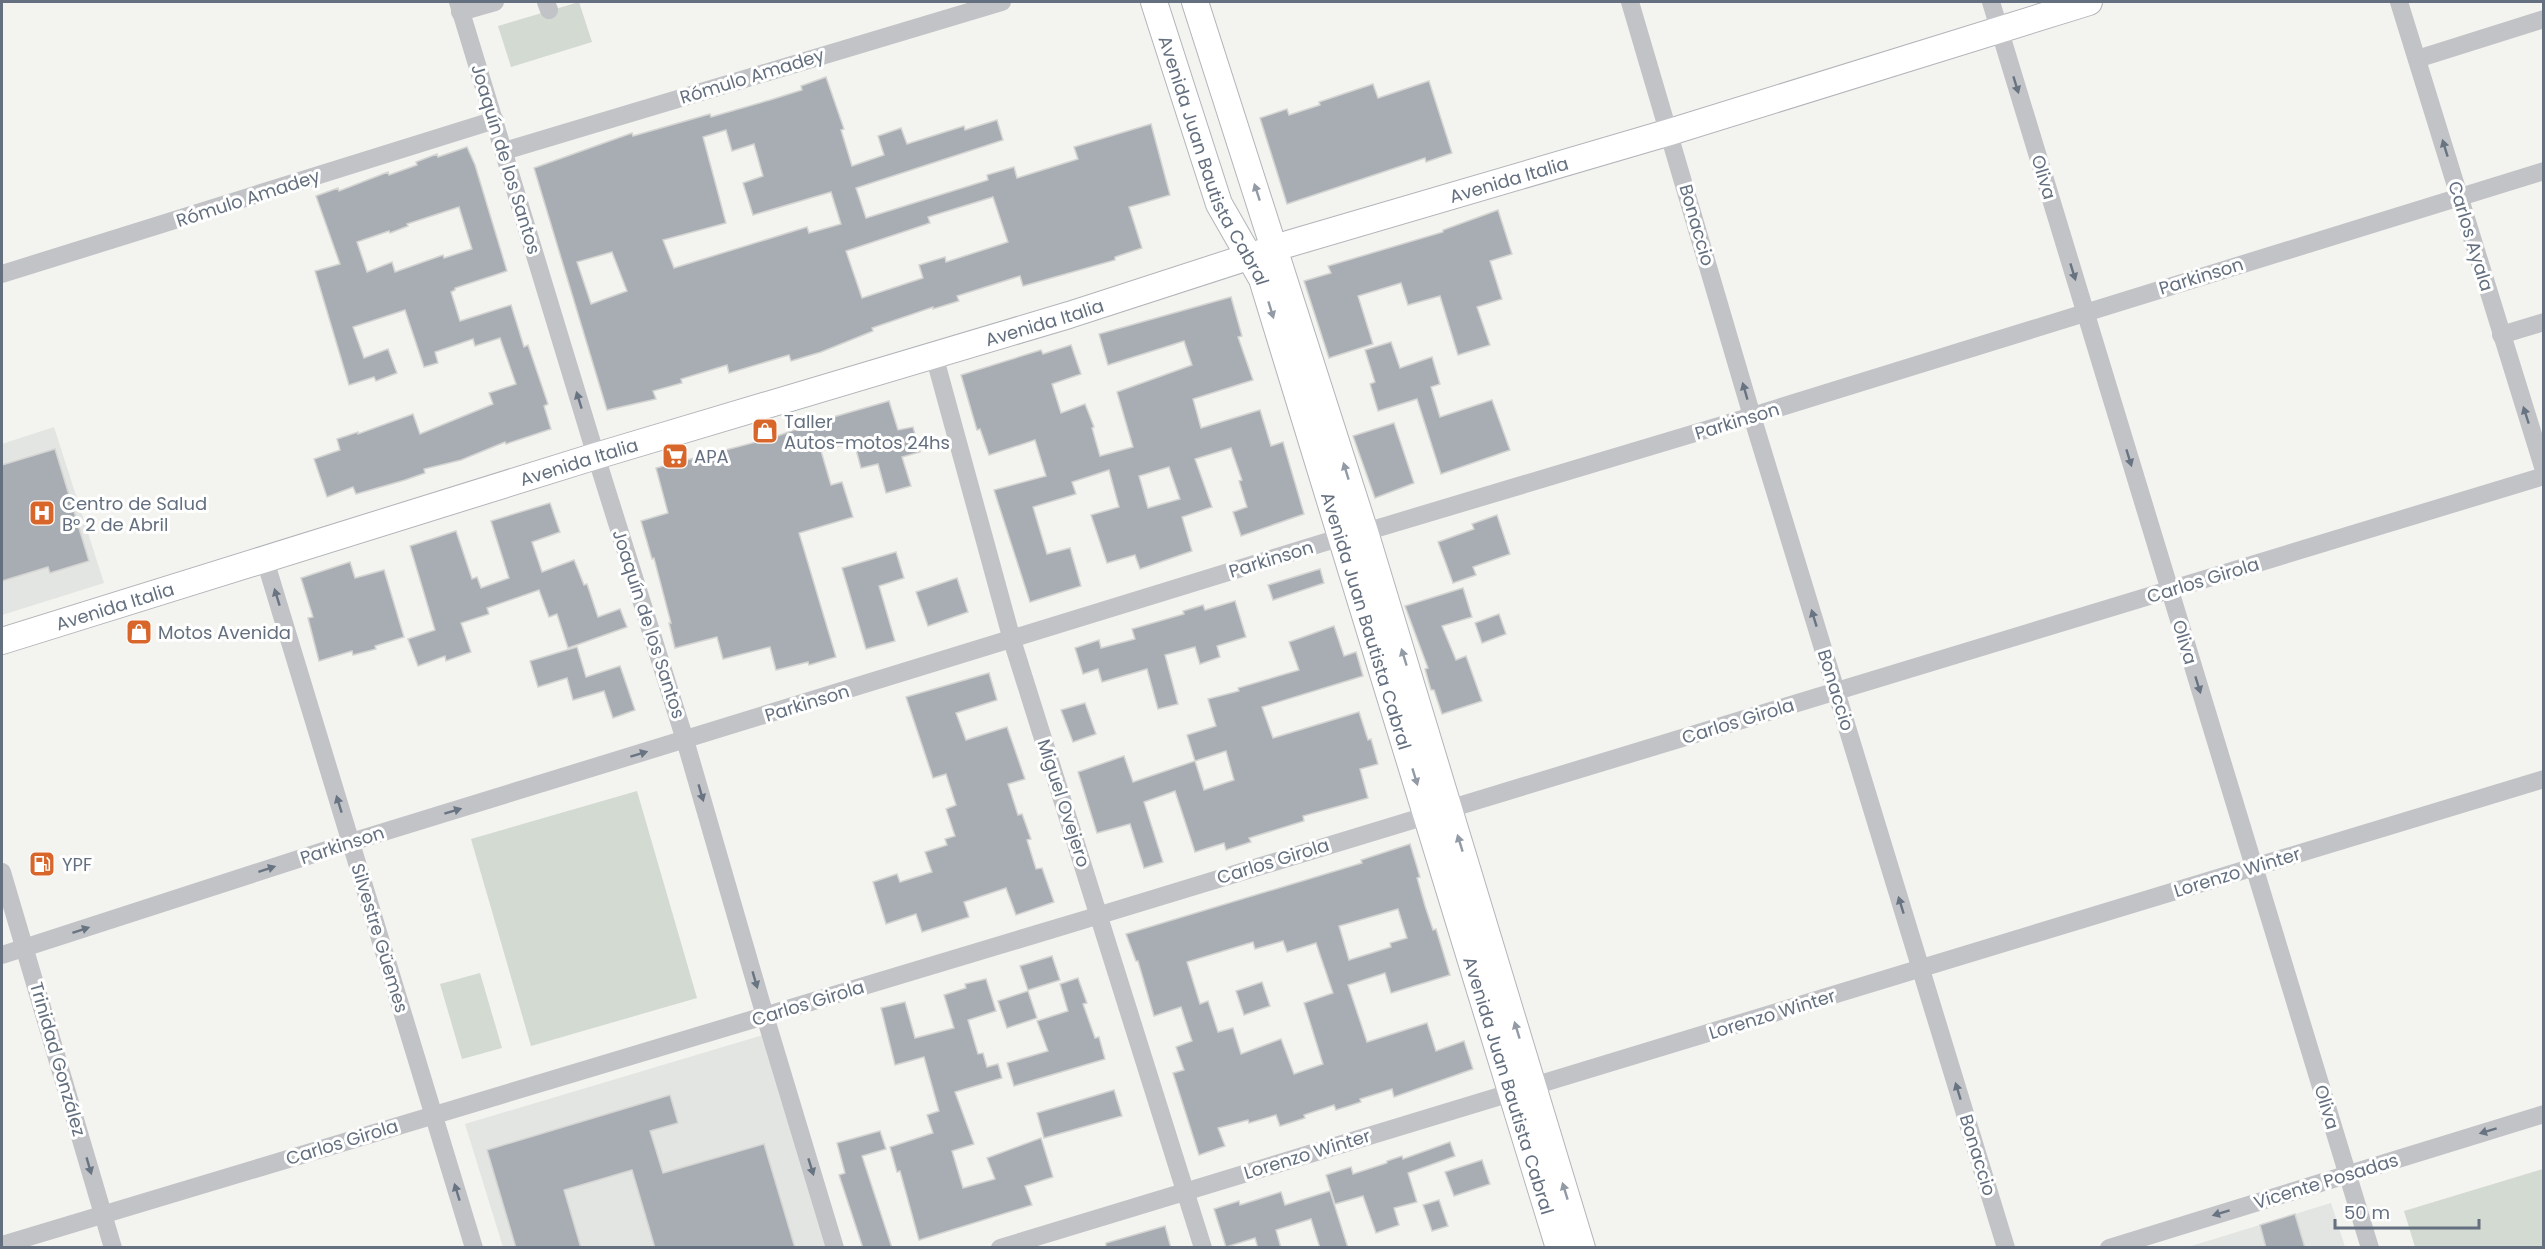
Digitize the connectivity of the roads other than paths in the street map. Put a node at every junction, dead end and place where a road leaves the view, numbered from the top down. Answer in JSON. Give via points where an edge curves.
{"nodes":[{"id":1,"x":495,"y":2,"type":"edge"},
{"id":2,"x":1002,"y":2,"type":"edge"},
{"id":3,"x":1154,"y":2,"type":"edge"},
{"id":4,"x":1195,"y":2,"type":"edge"},
{"id":5,"x":1630,"y":2,"type":"edge"},
{"id":6,"x":1991,"y":2,"type":"edge"},
{"id":7,"x":2089,"y":2,"type":"edge"},
{"id":8,"x":2399,"y":2,"type":"edge"},
{"id":9,"x":459,"y":7,"type":"edge"},
{"id":10,"x":2544,"y":19,"type":"edge"},
{"id":11,"x":1999,"y":29,"type":"junction"},
{"id":12,"x":2417,"y":59,"type":"junction"},
{"id":13,"x":495,"y":120,"type":"junction"},
{"id":14,"x":1670,"y":132,"type":"junction"},
{"id":15,"x":504,"y":151,"type":"junction"},
{"id":16,"x":2544,"y":171,"type":"edge"},
{"id":17,"x":2460,"y":196,"type":"junction"},
{"id":18,"x":1275,"y":248,"type":"junction"},
{"id":19,"x":1248,"y":256,"type":"junction"},
{"id":20,"x":2,"y":274,"type":"edge"},
{"id":21,"x":2085,"y":312,"type":"junction"},
{"id":22,"x":2544,"y":322,"type":"edge"},
{"id":23,"x":2501,"y":335,"type":"junction"},
{"id":24,"x":934,"y":355,"type":"junction"},
{"id":25,"x":1752,"y":416,"type":"junction"},
{"id":26,"x":596,"y":456,"type":"junction"},
{"id":27,"x":2544,"y":470,"type":"edge"},
{"id":28,"x":2544,"y":476,"type":"edge"},
{"id":29,"x":1354,"y":535,"type":"junction"},
{"id":30,"x":266,"y":560,"type":"junction"},
{"id":31,"x":2169,"y":590,"type":"junction"},
{"id":32,"x":1012,"y":640,"type":"junction"},
{"id":33,"x":2,"y":641,"type":"edge"},
{"id":34,"x":1836,"y":691,"type":"junction"},
{"id":35,"x":686,"y":740,"type":"junction"},
{"id":36,"x":2544,"y":779,"type":"edge"},
{"id":37,"x":1438,"y":811,"type":"junction"},
{"id":38,"x":351,"y":842,"type":"junction"},
{"id":39,"x":2254,"y":867,"type":"junction"},
{"id":40,"x":2,"y":872,"type":"edge"},
{"id":41,"x":1100,"y":915,"type":"junction"},
{"id":42,"x":26,"y":948,"type":"junction"},
{"id":43,"x":2,"y":955,"type":"edge"},
{"id":44,"x":1921,"y":968,"type":"junction"},
{"id":45,"x":765,"y":1016,"type":"junction"},
{"id":46,"x":1523,"y":1089,"type":"junction"},
{"id":47,"x":2544,"y":1114,"type":"edge"},
{"id":48,"x":434,"y":1115,"type":"junction"},
{"id":49,"x":2347,"y":1174,"type":"junction"},
{"id":50,"x":1186,"y":1191,"type":"junction"},
{"id":51,"x":104,"y":1214,"type":"junction"},
{"id":52,"x":2,"y":1245,"type":"edge"},
{"id":53,"x":113,"y":1248,"type":"edge"},
{"id":54,"x":474,"y":1248,"type":"edge"},
{"id":55,"x":835,"y":1248,"type":"edge"},
{"id":56,"x":1000,"y":1248,"type":"edge"},
{"id":57,"x":1203,"y":1248,"type":"edge"},
{"id":58,"x":1559,"y":1248,"type":"edge"},
{"id":59,"x":1582,"y":1248,"type":"edge"},
{"id":60,"x":2006,"y":1248,"type":"edge"},
{"id":61,"x":2109,"y":1248,"type":"edge"},
{"id":62,"x":2370,"y":1248,"type":"edge"}],
"edges":[{"from":1,"to":9,"type":"street"},
{"from":2,"to":15,"type":"street","name":"Rómulo Amadey"},
{"from":3,"to":19,"type":"main road","name":"Avenida Juan Bautista Cabral","via":[[1219,204]]},
{"from":18,"to":4,"type":"main road","name":"Avenida Juan Bautista Cabral","one_way":true},
{"from":5,"to":14,"type":"street","name":"Bonaccio"},
{"from":6,"to":11,"type":"street","name":"Oliva"},
{"from":7,"to":11,"type":"main road","name":"Avenida Italia"},
{"from":8,"to":12,"type":"street","name":"Carlos Ayala"},
{"from":9,"to":13,"type":"street","name":"Joaquín de los Santos"},
{"from":10,"to":12,"type":"street"},
{"from":11,"to":14,"type":"main road","name":"Avenida Italia"},
{"from":11,"to":21,"type":"street","name":"Oliva","one_way":true},
{"from":17,"to":12,"type":"street","name":"Carlos Ayala","one_way":true},
{"from":13,"to":15,"type":"street","name":"Joaquín de los Santos"},
{"from":13,"to":20,"type":"street","name":"Rómulo Amadey"},
{"from":14,"to":18,"type":"main road","name":"Avenida Italia"},
{"from":25,"to":14,"type":"street","name":"Bonaccio","one_way":true},
{"from":26,"to":15,"type":"street","name":"Joaquín de los Santos","one_way":true},
{"from":16,"to":17,"type":"street","name":"Parkinson"},
{"from":17,"to":21,"type":"street","name":"Parkinson"},
{"from":17,"to":23,"type":"street","name":"Carlos Ayala"},
{"from":18,"to":19,"type":"main road","name":"Avenida Italia"},
{"from":29,"to":18,"type":"main road","name":"Avenida Juan Bautista Cabral","one_way":true},
{"from":19,"to":24,"type":"main road","name":"Avenida Italia"},
{"from":19,"to":29,"type":"main road","name":"Avenida Juan Bautista Cabral","one_way":true,"via":[[1262,279]]},
{"from":21,"to":25,"type":"street","name":"Parkinson"},
{"from":21,"to":31,"type":"street","name":"Oliva","one_way":true},
{"from":22,"to":23,"type":"street"},
{"from":27,"to":23,"type":"street","name":"Carlos Ayala","one_way":true},
{"from":24,"to":26,"type":"main road","name":"Avenida Italia"},
{"from":24,"to":32,"type":"street","name":"Miguel Ovejero"},
{"from":25,"to":29,"type":"street","name":"Parkinson"},
{"from":34,"to":25,"type":"street","name":"Bonaccio","one_way":true},
{"from":26,"to":30,"type":"main road","name":"Avenida Italia"},
{"from":26,"to":35,"type":"street","name":"Joaquín de los Santos"},
{"from":28,"to":31,"type":"street","name":"Carlos Girola"},
{"from":29,"to":32,"type":"street","name":"Parkinson"},
{"from":29,"to":37,"type":"main road","name":"Avenida Juan Bautista Cabral"},
{"from":30,"to":33,"type":"main road","name":"Avenida Italia"},
{"from":38,"to":30,"type":"street","name":"Silvestre Güemes","one_way":true},
{"from":31,"to":34,"type":"street","name":"Carlos Girola"},
{"from":31,"to":39,"type":"street","name":"Oliva","one_way":true},
{"from":32,"to":35,"type":"street","name":"Parkinson"},
{"from":32,"to":41,"type":"street","name":"Miguel Ovejero"},
{"from":34,"to":37,"type":"street","name":"Carlos Girola"},
{"from":44,"to":34,"type":"street","name":"Bonaccio","one_way":true},
{"from":38,"to":35,"type":"street","name":"Parkinson","one_way":true},
{"from":35,"to":45,"type":"street","name":"Joaquín de los Santos","one_way":true},
{"from":36,"to":39,"type":"street","name":"Lorenzo Winter"},
{"from":37,"to":41,"type":"street","name":"Carlos Girola"},
{"from":37,"to":46,"type":"main road","name":"Avenida Juan Bautista Cabral"},
{"from":42,"to":38,"type":"street","name":"Parkinson","one_way":true},
{"from":38,"to":48,"type":"street","name":"Silvestre Güemes"},
{"from":39,"to":44,"type":"street","name":"Lorenzo Winter"},
{"from":39,"to":49,"type":"street","name":"Oliva"},
{"from":40,"to":42,"type":"street","name":"Trinidad González"},
{"from":41,"to":45,"type":"street","name":"Carlos Girola"},
{"from":41,"to":50,"type":"street","name":"Miguel Ovejero"},
{"from":42,"to":43,"type":"street","name":"Parkinson"},
{"from":42,"to":51,"type":"street","name":"Trinidad González","one_way":true},
{"from":44,"to":46,"type":"street","name":"Lorenzo Winter"},
{"from":60,"to":44,"type":"street","name":"Bonaccio","one_way":true},
{"from":45,"to":48,"type":"street","name":"Carlos Girola"},
{"from":45,"to":55,"type":"street","name":"Joaquín de los Santos","one_way":true},
{"from":46,"to":50,"type":"street","name":"Lorenzo Winter"},
{"from":46,"to":58,"type":"main road","name":"Avenida Juan Bautista Cabral"},
{"from":59,"to":46,"type":"main road","name":"Avenida Juan Bautista Cabral","one_way":true},
{"from":47,"to":49,"type":"street","name":"Vicente Posadas","one_way":true},
{"from":48,"to":51,"type":"street","name":"Carlos Girola"},
{"from":54,"to":48,"type":"street","name":"Silvestre Güemes","one_way":true},
{"from":49,"to":61,"type":"street","name":"Vicente Posadas","one_way":true},
{"from":49,"to":62,"type":"street","name":"Oliva"},
{"from":50,"to":56,"type":"street","name":"Lorenzo Winter"},
{"from":50,"to":57,"type":"street","name":"Miguel Ovejero"},
{"from":51,"to":52,"type":"street","name":"Carlos Girola"},
{"from":51,"to":53,"type":"street","name":"Trinidad González"}]}
